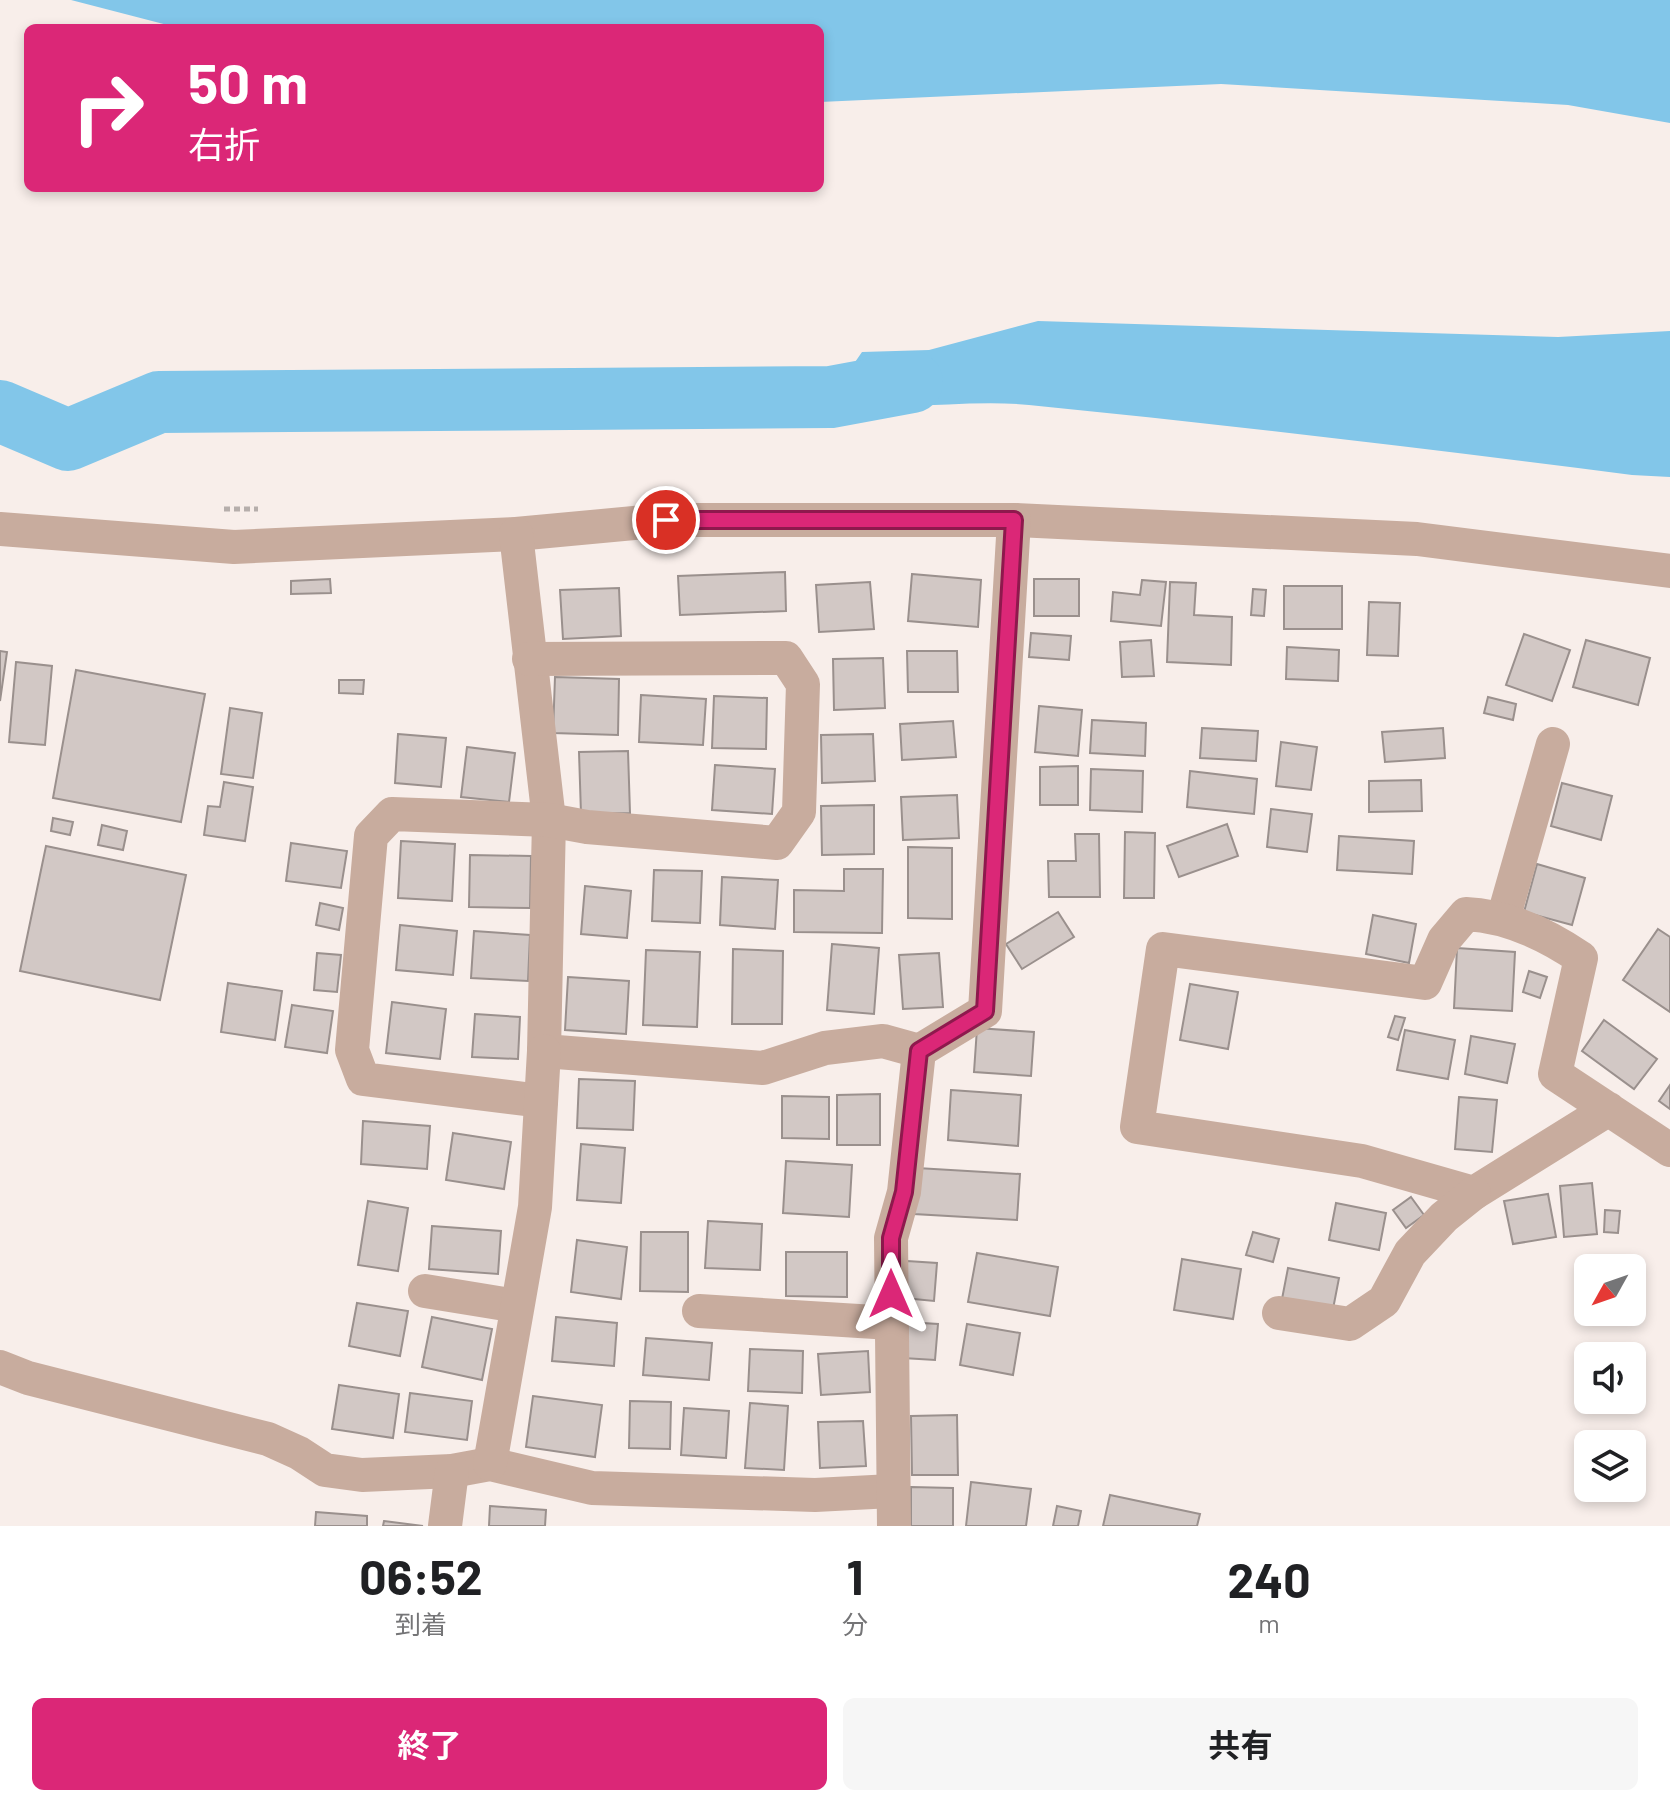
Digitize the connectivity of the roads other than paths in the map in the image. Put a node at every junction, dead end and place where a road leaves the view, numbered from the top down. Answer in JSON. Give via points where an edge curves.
{"nodes":[{"id":1,"x":1014,"y":520,"type":"junction"},
{"id":2,"x":0,"y":529,"type":"edge"},
{"id":3,"x":516,"y":534,"type":"junction"},
{"id":4,"x":1670,"y":571,"type":"edge"},
{"id":5,"x":529,"y":659,"type":"junction"},
{"id":6,"x":1553,"y":744,"type":"dead end"},
{"id":7,"x":549,"y":820,"type":"junction"},
{"id":8,"x":1503,"y":919,"type":"junction"},
{"id":9,"x":544,"y":1051,"type":"junction"},
{"id":10,"x":919,"y":1051,"type":"junction"},
{"id":11,"x":541,"y":1101,"type":"junction"},
{"id":12,"x":1609,"y":1109,"type":"junction"},
{"id":13,"x":1670,"y":1150,"type":"edge"},
{"id":14,"x":1474,"y":1193,"type":"junction"},
{"id":15,"x":425,"y":1291,"type":"dead end"},
{"id":16,"x":517,"y":1306,"type":"junction"},
{"id":17,"x":699,"y":1311,"type":"dead end"},
{"id":18,"x":1279,"y":1313,"type":"dead end"},
{"id":19,"x":891,"y":1323,"type":"junction"},
{"id":20,"x":0,"y":1367,"type":"edge"},
{"id":21,"x":490,"y":1464,"type":"junction"},
{"id":22,"x":452,"y":1471,"type":"junction"},
{"id":23,"x":892,"y":1491,"type":"junction"},
{"id":24,"x":445,"y":1526,"type":"edge"},
{"id":25,"x":894,"y":1526,"type":"edge"}],
"edges":[{"from":1,"to":3,"type":"street","via":[[666,520]]},
{"from":1,"to":4,"type":"street","via":[[1402,537]]},
{"from":1,"to":10,"type":"street","via":[[985,1011]]},
{"from":2,"to":3,"type":"street","via":[[234,547]]},
{"from":3,"to":5,"type":"street"},
{"from":5,"to":7,"type":"street"},
{"from":5,"to":7,"type":"street","via":[[786,658],[803,684],[799,812],[777,843]]},
{"from":6,"to":8,"type":"street"},
{"from":7,"to":9,"type":"street"},
{"from":7,"to":11,"type":"street","via":[[392,814],[371,836],[352,1050],[363,1079]]},
{"from":8,"to":12,"type":"street","via":[[1556,941],[1581,958],[1555,1074]]},
{"from":8,"to":14,"type":"street","via":[[1466,914],[1444,940],[1425,983],[1163,949],[1137,1127],[1362,1161]]},
{"from":9,"to":10,"type":"street","via":[[763,1068],[825,1048],[883,1041]]},
{"from":9,"to":11,"type":"street"},
{"from":10,"to":19,"type":"street","via":[[904,1192],[891,1238]]},
{"from":11,"to":16,"type":"street","via":[[535,1207]]},
{"from":12,"to":13,"type":"street"},
{"from":12,"to":14,"type":"street"},
{"from":14,"to":18,"type":"street","via":[[1410,1253],[1384,1301],[1350,1324]]},
{"from":15,"to":16,"type":"street"},
{"from":16,"to":21,"type":"street"},
{"from":17,"to":19,"type":"street"},
{"from":19,"to":23,"type":"street"},
{"from":20,"to":22,"type":"street","via":[[268,1439],[325,1470],[362,1475]]},
{"from":21,"to":22,"type":"street"},
{"from":21,"to":23,"type":"street","via":[[592,1488],[815,1495]]},
{"from":22,"to":24,"type":"street"},
{"from":23,"to":25,"type":"street"}]}
